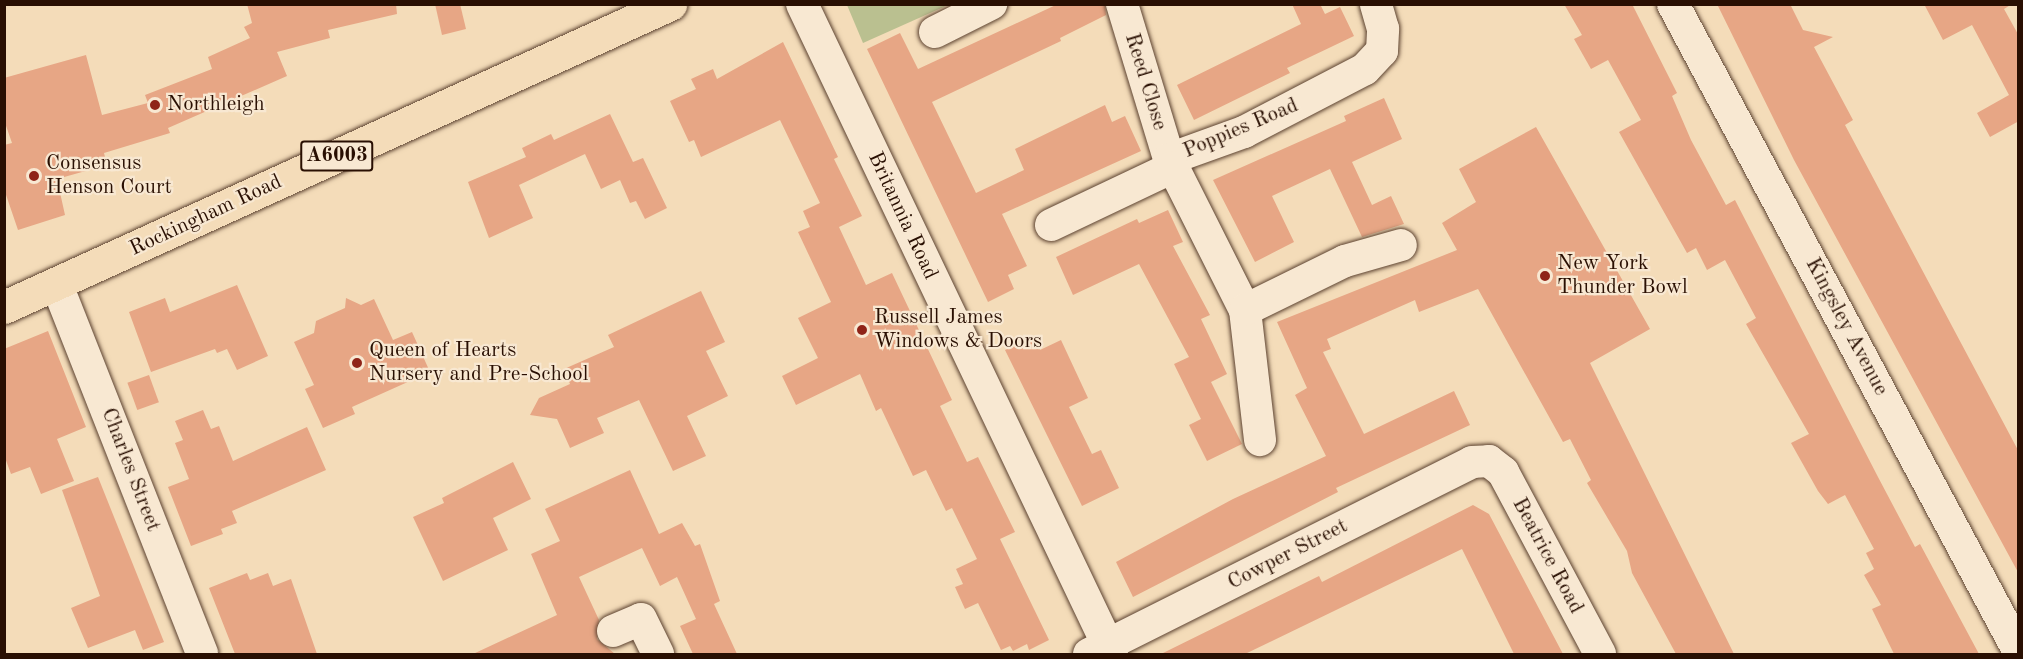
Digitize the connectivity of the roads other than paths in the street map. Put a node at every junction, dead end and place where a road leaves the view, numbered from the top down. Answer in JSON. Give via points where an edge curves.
{"nodes":[{"id":1,"x":670,"y":4,"type":"edge"},
{"id":2,"x":802,"y":4,"type":"edge"},
{"id":3,"x":992,"y":4,"type":"edge"},
{"id":4,"x":1122,"y":4,"type":"edge"},
{"id":5,"x":1376,"y":4,"type":"edge"},
{"id":6,"x":1673,"y":4,"type":"edge"},
{"id":7,"x":935,"y":32,"type":"dead end"},
{"id":8,"x":1171,"y":163,"type":"junction"},
{"id":9,"x":1051,"y":225,"type":"dead end"},
{"id":10,"x":1401,"y":245,"type":"dead end"},
{"id":11,"x":57,"y":285,"type":"junction"},
{"id":12,"x":4,"y":307,"type":"edge"},
{"id":13,"x":1245,"y":310,"type":"junction"},
{"id":14,"x":1260,"y":440,"type":"dead end"},
{"id":15,"x":1489,"y":461,"type":"joint"},
{"id":16,"x":613,"y":631,"type":"dead end"},
{"id":17,"x":2019,"y":650,"type":"edge"},
{"id":18,"x":1102,"y":651,"type":"edge"},
{"id":19,"x":202,"y":654,"type":"edge"},
{"id":20,"x":658,"y":654,"type":"edge"},
{"id":21,"x":1600,"y":654,"type":"edge"}],
"edges":[{"from":1,"to":11,"type":"main road","name":"Rockingham Road","number":"A6003"},
{"from":2,"to":18,"type":"street","name":"Britannia Road"},
{"from":3,"to":7,"type":"street"},
{"from":4,"to":8,"type":"street","name":"Reed Close"},
{"from":5,"to":8,"type":"street","name":"Poppies Road","via":[[1383,29],[1382,51],[1365,69],[1244,132]]},
{"from":6,"to":17,"type":"street","name":"Kingsley Avenue"},
{"from":8,"to":9,"type":"street"},
{"from":8,"to":13,"type":"street","name":"Poppies Road"},
{"from":10,"to":13,"type":"street","via":[[1345,261]]},
{"from":11,"to":12,"type":"main road","name":"Rockingham Road","number":"A6003"},
{"from":11,"to":19,"type":"street","name":"Charles Street"},
{"from":13,"to":14,"type":"street","name":"Poppies Road"},
{"from":15,"to":18,"type":"street","name":"Cowper Street","via":[[1472,462]]},
{"from":15,"to":21,"type":"street","name":"Beatrice Road","via":[[1503,472]]},
{"from":16,"to":20,"type":"street","via":[[651,614]]}]}
